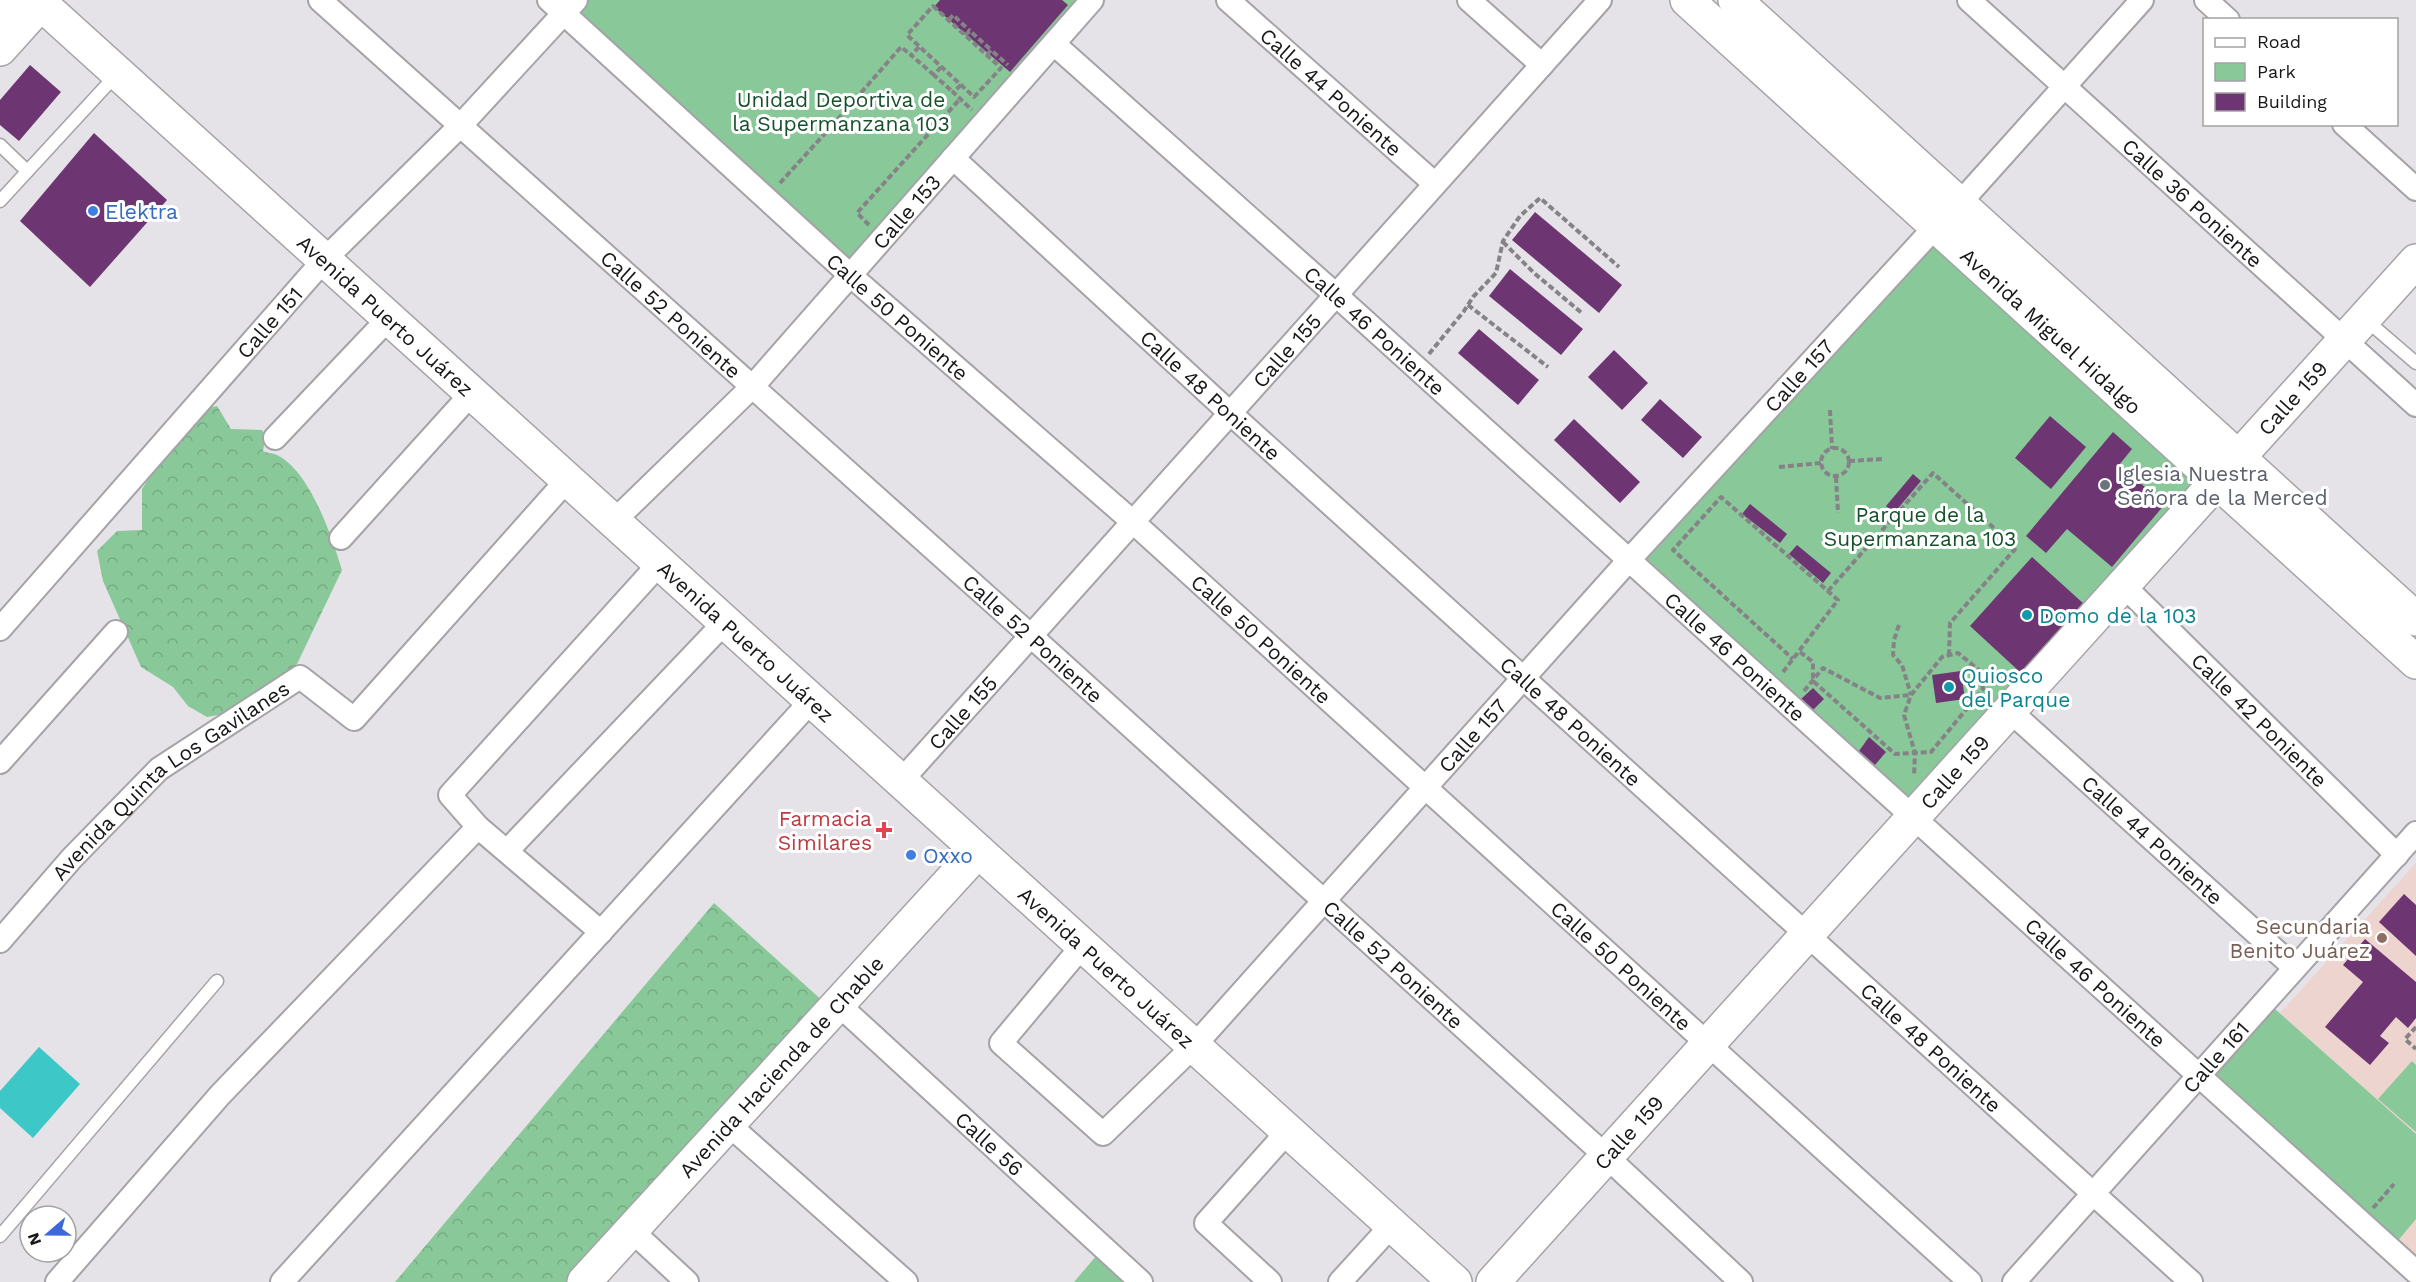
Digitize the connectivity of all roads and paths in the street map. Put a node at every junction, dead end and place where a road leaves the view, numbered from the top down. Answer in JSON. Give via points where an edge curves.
{"nodes":[{"id":1,"x":321,"y":0,"type":"edge"},
{"id":2,"x":1092,"y":0,"type":"edge"},
{"id":3,"x":1228,"y":0,"type":"edge"},
{"id":4,"x":1469,"y":0,"type":"edge"},
{"id":5,"x":1600,"y":0,"type":"edge"},
{"id":6,"x":1688,"y":0,"type":"edge"},
{"id":7,"x":1735,"y":0,"type":"edge"},
{"id":8,"x":1969,"y":0,"type":"edge"},
{"id":9,"x":2142,"y":0,"type":"edge"},
{"id":10,"x":2206,"y":0,"type":"edge"},
{"id":11,"x":33,"y":1,"type":"edge"},
{"id":12,"x":563,"y":5,"type":"edge"},
{"id":13,"x":0,"y":12,"type":"edge"},
{"id":14,"x":2226,"y":18,"type":"edge"},
{"id":15,"x":949,"y":20,"type":"junction"},
{"id":16,"x":970,"y":31,"type":"junction"},
{"id":17,"x":965,"y":35,"type":"junction"},
{"id":18,"x":1053,"y":44,"type":"junction"},
{"id":19,"x":919,"y":47,"type":"junction"},
{"id":20,"x":0,"y":48,"type":"edge"},
{"id":21,"x":991,"y":50,"type":"junction"},
{"id":22,"x":911,"y":54,"type":"junction"},
{"id":23,"x":987,"y":55,"type":"junction"},
{"id":24,"x":1542,"y":65,"type":"junction"},
{"id":25,"x":941,"y":67,"type":"junction"},
{"id":26,"x":1011,"y":68,"type":"dead end"},
{"id":27,"x":117,"y":73,"type":"junction"},
{"id":28,"x":934,"y":75,"type":"junction"},
{"id":29,"x":961,"y":85,"type":"junction"},
{"id":30,"x":2064,"y":86,"type":"junction"},
{"id":31,"x":952,"y":92,"type":"junction"},
{"id":32,"x":960,"y":99,"type":"junction"},
{"id":33,"x":980,"y":102,"type":"dead end"},
{"id":34,"x":838,"y":119,"type":"junction"},
{"id":35,"x":461,"y":125,"type":"junction"},
{"id":36,"x":846,"y":126,"type":"dead end"},
{"id":37,"x":2346,"y":126,"type":"edge"},
{"id":38,"x":0,"y":145,"type":"edge"},
{"id":39,"x":952,"y":158,"type":"junction"},
{"id":40,"x":27,"y":171,"type":"junction"},
{"id":41,"x":1435,"y":184,"type":"junction"},
{"id":42,"x":2416,"y":189,"type":"edge"},
{"id":43,"x":766,"y":199,"type":"junction"},
{"id":44,"x":0,"y":201,"type":"edge"},
{"id":45,"x":1959,"y":204,"type":"junction"},
{"id":46,"x":857,"y":213,"type":"dead end"},
{"id":47,"x":1936,"y":226,"type":"junction"},
{"id":48,"x":1503,"y":241,"type":"junction"},
{"id":49,"x":324,"y":260,"type":"junction"},
{"id":50,"x":2416,"y":261,"type":"edge"},
{"id":51,"x":1619,"y":267,"type":"dead end"},
{"id":52,"x":850,"y":275,"type":"junction"},
{"id":53,"x":1336,"y":295,"type":"junction"},
{"id":54,"x":1468,"y":305,"type":"junction"},
{"id":55,"x":1583,"y":314,"type":"dead end"},
{"id":56,"x":389,"y":318,"type":"junction"},
{"id":57,"x":2354,"y":329,"type":"junction"},
{"id":58,"x":2416,"y":363,"type":"edge"},
{"id":59,"x":1417,"y":368,"type":"junction"},
{"id":60,"x":1548,"y":368,"type":"dead end"},
{"id":61,"x":753,"y":386,"type":"junction"},
{"id":62,"x":472,"y":393,"type":"junction"},
{"id":63,"x":2416,"y":405,"type":"edge"},
{"id":64,"x":1830,"y":410,"type":"dead end"},
{"id":65,"x":1230,"y":413,"type":"junction"},
{"id":66,"x":275,"y":438,"type":"dead end"},
{"id":67,"x":1832,"y":449,"type":"junction"},
{"id":68,"x":2239,"y":457,"type":"junction"},
{"id":69,"x":1883,"y":459,"type":"dead end"},
{"id":70,"x":1849,"y":461,"type":"junction"},
{"id":71,"x":1821,"y":463,"type":"junction"},
{"id":72,"x":1779,"y":467,"type":"dead end"},
{"id":73,"x":1836,"y":477,"type":"junction"},
{"id":74,"x":567,"y":480,"type":"junction"},
{"id":75,"x":2217,"y":481,"type":"junction"},
{"id":76,"x":1838,"y":513,"type":"dead end"},
{"id":77,"x":614,"y":521,"type":"junction"},
{"id":78,"x":1133,"y":522,"type":"junction"},
{"id":79,"x":341,"y":538,"type":"dead end"},
{"id":80,"x":1629,"y":560,"type":"junction"},
{"id":81,"x":660,"y":563,"type":"junction"},
{"id":82,"x":2123,"y":585,"type":"junction"},
{"id":83,"x":1828,"y":591,"type":"junction"},
{"id":84,"x":2416,"y":619,"type":"edge"},
{"id":85,"x":725,"y":622,"type":"junction"},
{"id":86,"x":1899,"y":625,"type":"dead end"},
{"id":87,"x":0,"y":629,"type":"edge"},
{"id":88,"x":116,"y":632,"type":"dead end"},
{"id":89,"x":1031,"y":636,"type":"junction"},
{"id":90,"x":1800,"y":652,"type":"junction"},
{"id":91,"x":1949,"y":656,"type":"junction"},
{"id":92,"x":1793,"y":659,"type":"junction"},
{"id":93,"x":2416,"y":662,"type":"edge"},
{"id":94,"x":1781,"y":675,"type":"dead end"},
{"id":95,"x":1523,"y":678,"type":"junction"},
{"id":96,"x":1813,"y":681,"type":"junction"},
{"id":97,"x":1795,"y":687,"type":"dead end"},
{"id":98,"x":1911,"y":696,"type":"junction"},
{"id":99,"x":812,"y":700,"type":"junction"},
{"id":100,"x":2010,"y":711,"type":"junction"},
{"id":101,"x":1915,"y":753,"type":"junction"},
{"id":102,"x":0,"y":762,"type":"edge"},
{"id":103,"x":901,"y":781,"type":"junction"},
{"id":104,"x":1426,"y":787,"type":"junction"},
{"id":105,"x":1913,"y":817,"type":"junction"},
{"id":106,"x":478,"y":827,"type":"junction"},
{"id":107,"x":2416,"y":833,"type":"edge"},
{"id":108,"x":507,"y":851,"type":"junction"},
{"id":109,"x":978,"y":851,"type":"junction"},
{"id":110,"x":2397,"y":855,"type":"junction"},
{"id":111,"x":1324,"y":901,"type":"junction"},
{"id":112,"x":601,"y":932,"type":"junction"},
{"id":113,"x":1807,"y":935,"type":"junction"},
{"id":114,"x":0,"y":940,"type":"edge"},
{"id":115,"x":1083,"y":945,"type":"junction"},
{"id":116,"x":2295,"y":968,"type":"junction"},
{"id":117,"x":217,"y":981,"type":"dead end"},
{"id":118,"x":838,"y":1004,"type":"junction"},
{"id":119,"x":2416,"y":1027,"type":"edge"},
{"id":120,"x":1709,"y":1043,"type":"junction"},
{"id":121,"x":1194,"y":1046,"type":"junction"},
{"id":122,"x":2416,"y":1049,"type":"edge"},
{"id":123,"x":2199,"y":1076,"type":"junction"},
{"id":124,"x":728,"y":1124,"type":"junction"},
{"id":125,"x":1288,"y":1131,"type":"junction"},
{"id":126,"x":1607,"y":1157,"type":"junction"},
{"id":127,"x":2394,"y":1184,"type":"dead end"},
{"id":128,"x":2094,"y":1194,"type":"junction"},
{"id":129,"x":2361,"y":1222,"type":"junction"},
{"id":130,"x":1392,"y":1225,"type":"junction"},
{"id":131,"x":631,"y":1230,"type":"junction"},
{"id":132,"x":0,"y":1236,"type":"edge"},
{"id":133,"x":2416,"y":1272,"type":"edge"},
{"id":134,"x":57,"y":1282,"type":"edge"},
{"id":135,"x":282,"y":1282,"type":"edge"},
{"id":136,"x":584,"y":1282,"type":"edge"},
{"id":137,"x":687,"y":1282,"type":"edge"},
{"id":138,"x":906,"y":1282,"type":"edge"},
{"id":139,"x":1141,"y":1282,"type":"edge"},
{"id":140,"x":1270,"y":1282,"type":"edge"},
{"id":141,"x":1341,"y":1282,"type":"edge"},
{"id":142,"x":1455,"y":1282,"type":"edge"},
{"id":143,"x":1493,"y":1282,"type":"edge"},
{"id":144,"x":1741,"y":1282,"type":"edge"},
{"id":145,"x":1970,"y":1282,"type":"edge"},
{"id":146,"x":2014,"y":1282,"type":"edge"},
{"id":147,"x":2191,"y":1282,"type":"edge"}],
"edges":[{"from":1,"to":35,"type":"street","name":"Calle 52 Poniente"},
{"from":2,"to":18,"type":"street","name":"Calle 153"},
{"from":3,"to":41,"type":"street","name":"Calle 44 Poniente"},
{"from":4,"to":24,"type":"street"},
{"from":5,"to":24,"type":"street","name":"Calle 155"},
{"from":6,"to":47,"type":"street","name":"Avenida Miguel Hidalgo"},
{"from":7,"to":45,"type":"street","name":"Avenida Miguel Hidalgo"},
{"from":8,"to":30,"type":"street","name":"Calle 36 Poniente"},
{"from":9,"to":30,"type":"street"},
{"from":10,"to":14,"type":"street"},
{"from":11,"to":13,"type":"street"},
{"from":11,"to":20,"type":"street"},
{"from":11,"to":27,"type":"street","name":"Avenida Puerto Juárez"},
{"from":12,"to":35,"type":"street","name":"Calle 151"},
{"from":12,"to":43,"type":"street","name":"Calle 50 Poniente"},
{"from":15,"to":16,"type":"path","via":[[953,15]]},
{"from":15,"to":17,"type":"path"},
{"from":15,"to":19,"type":"path","via":[[933,6],[907,35]]},
{"from":16,"to":17,"type":"path"},
{"from":16,"to":21,"type":"path"},
{"from":17,"to":23,"type":"path"},
{"from":18,"to":39,"type":"street","name":"Calle 153"},
{"from":18,"to":53,"type":"street","name":"Calle 46 Poniente"},
{"from":19,"to":22,"type":"path"},
{"from":19,"to":25,"type":"path"},
{"from":21,"to":23,"type":"path"},
{"from":21,"to":26,"type":"path"},
{"from":22,"to":28,"type":"path"},
{"from":22,"to":34,"type":"path","via":[[902,47]]},
{"from":23,"to":29,"type":"path","via":[[1001,68],[974,97]]},
{"from":24,"to":41,"type":"street","name":"Calle 155"},
{"from":25,"to":28,"type":"path"},
{"from":25,"to":29,"type":"path"},
{"from":27,"to":40,"type":"lane"},
{"from":27,"to":49,"type":"street","name":"Avenida Puerto Juárez"},
{"from":28,"to":31,"type":"path"},
{"from":29,"to":31,"type":"path"},
{"from":30,"to":45,"type":"street"},
{"from":30,"to":57,"type":"street","name":"Calle 36 Poniente"},
{"from":31,"to":32,"type":"path"},
{"from":32,"to":33,"type":"path","via":[[972,110]]},
{"from":32,"to":46,"type":"path"},
{"from":34,"to":36,"type":"path"},
{"from":34,"to":43,"type":"path"},
{"from":35,"to":49,"type":"street","name":"Calle 151"},
{"from":35,"to":61,"type":"street","name":"Calle 52 Poniente"},
{"from":37,"to":42,"type":"street"},
{"from":38,"to":40,"type":"lane"},
{"from":39,"to":52,"type":"street","name":"Calle 153"},
{"from":39,"to":65,"type":"street","name":"Calle 48 Poniente"},
{"from":40,"to":44,"type":"lane"},
{"from":41,"to":53,"type":"street","name":"Calle 155"},
{"from":43,"to":52,"type":"street","name":"Calle 50 Poniente"},
{"from":45,"to":68,"type":"street","name":"Avenida Miguel Hidalgo"},
{"from":47,"to":75,"type":"street","name":"Avenida Miguel Hidalgo"},
{"from":47,"to":80,"type":"street","name":"Calle 157"},
{"from":48,"to":51,"type":"path","via":[[1520,216],[1540,198]]},
{"from":48,"to":54,"type":"path","via":[[1496,273]]},
{"from":48,"to":55,"type":"path"},
{"from":49,"to":56,"type":"street","name":"Avenida Puerto Juárez"},
{"from":49,"to":87,"type":"street","name":"Calle 151"},
{"from":50,"to":57,"type":"street","name":"Calle 159"},
{"from":52,"to":61,"type":"street","name":"Calle 153"},
{"from":52,"to":78,"type":"street","name":"Calle 50 Poniente"},
{"from":53,"to":59,"type":"street","name":"Calle 46 Poniente"},
{"from":53,"to":65,"type":"street","name":"Calle 155"},
{"from":54,"to":59,"type":"path"},
{"from":54,"to":60,"type":"path"},
{"from":56,"to":62,"type":"street","name":"Avenida Puerto Juárez"},
{"from":56,"to":66,"type":"street"},
{"from":57,"to":58,"type":"lane"},
{"from":57,"to":63,"type":"street","name":"Calle 36 Poniente"},
{"from":57,"to":68,"type":"street","name":"Calle 159"},
{"from":59,"to":80,"type":"street","name":"Calle 46 Poniente"},
{"from":61,"to":77,"type":"street","name":"Calle 153"},
{"from":61,"to":89,"type":"street","name":"Calle 52 Poniente"},
{"from":62,"to":74,"type":"street","name":"Avenida Puerto Juárez"},
{"from":62,"to":79,"type":"street"},
{"from":64,"to":67,"type":"path"},
{"from":65,"to":78,"type":"street","name":"Calle 155"},
{"from":65,"to":95,"type":"street","name":"Calle 48 Poniente"},
{"from":67,"to":70,"type":"path","via":[[1845,452]]},
{"from":67,"to":71,"type":"path","via":[[1824,454]]},
{"from":68,"to":75,"type":"street","name":"Calle 159"},
{"from":68,"to":84,"type":"street","name":"Avenida Miguel Hidalgo"},
{"from":69,"to":70,"type":"path"},
{"from":70,"to":73,"type":"path","via":[[1847,470]]},
{"from":71,"to":72,"type":"path"},
{"from":71,"to":73,"type":"path","via":[[1824,471]]},
{"from":73,"to":76,"type":"path"},
{"from":74,"to":77,"type":"street","name":"Avenida Puerto Juárez"},
{"from":74,"to":114,"type":"street","name":"Avenida Quinta Los Gavilanes","via":[[354,719],[300,677],[159,769],[72,858]]},
{"from":75,"to":82,"type":"street","name":"Calle 159"},
{"from":75,"to":93,"type":"street","name":"Avenida Miguel Hidalgo"},
{"from":77,"to":81,"type":"street","name":"Avenida Puerto Juárez"},
{"from":78,"to":89,"type":"street","name":"Calle 155"},
{"from":78,"to":104,"type":"street","name":"Calle 50 Poniente"},
{"from":80,"to":95,"type":"street","name":"Calle 157"},
{"from":80,"to":105,"type":"street","name":"Calle 46 Poniente"},
{"from":81,"to":85,"type":"street","name":"Avenida Puerto Juárez"},
{"from":81,"to":106,"type":"street","via":[[450,795]]},
{"from":82,"to":100,"type":"street","name":"Calle 159"},
{"from":82,"to":110,"type":"street","name":"Calle 42 Poniente"},
{"from":83,"to":90,"type":"path","via":[[1838,600]]},
{"from":83,"to":91,"type":"path","via":[[1933,473],[2016,548],[1950,623]]},
{"from":83,"to":92,"type":"path","via":[[1721,497],[1673,550]]},
{"from":85,"to":99,"type":"street","name":"Avenida Puerto Juárez"},
{"from":85,"to":108,"type":"street"},
{"from":86,"to":98,"type":"path","via":[[1893,655],[1902,665]]},
{"from":88,"to":102,"type":"street"},
{"from":89,"to":103,"type":"street","name":"Calle 155"},
{"from":89,"to":111,"type":"street","name":"Calle 52 Poniente"},
{"from":90,"to":92,"type":"path"},
{"from":90,"to":96,"type":"path","via":[[1812,662]]},
{"from":91,"to":98,"type":"path","via":[[1942,657]]},
{"from":91,"to":101,"type":"path","via":[[1958,653],[1979,670],[1983,689],[1931,752]]},
{"from":92,"to":94,"type":"path"},
{"from":95,"to":104,"type":"street","name":"Calle 157"},
{"from":95,"to":113,"type":"street","name":"Calle 48 Poniente"},
{"from":96,"to":97,"type":"path","via":[[1802,693]]},
{"from":96,"to":98,"type":"path","via":[[1823,668],[1880,698]]},
{"from":96,"to":101,"type":"path","via":[[1895,754]]},
{"from":98,"to":101,"type":"path","via":[[1904,715]]},
{"from":99,"to":103,"type":"street","name":"Avenida Puerto Juárez"},
{"from":99,"to":112,"type":"street"},
{"from":100,"to":105,"type":"street","name":"Calle 159"},
{"from":100,"to":116,"type":"street","name":"Calle 44 Poniente"},
{"from":103,"to":109,"type":"street","name":"Avenida Puerto Juárez"},
{"from":104,"to":111,"type":"street","name":"Calle 157"},
{"from":104,"to":120,"type":"street","name":"Calle 50 Poniente"},
{"from":105,"to":113,"type":"street","name":"Calle 159"},
{"from":105,"to":123,"type":"street","name":"Calle 46 Poniente"},
{"from":106,"to":108,"type":"street"},
{"from":106,"to":134,"type":"street","via":[[220,1095]]},
{"from":107,"to":110,"type":"street","name":"Calle 161"},
{"from":108,"to":112,"type":"street"},
{"from":109,"to":115,"type":"street","name":"Avenida Puerto Juárez"},
{"from":109,"to":118,"type":"street","name":"Avenida Hacienda de Chable"},
{"from":110,"to":116,"type":"street","name":"Calle 161"},
{"from":111,"to":121,"type":"street","name":"Calle 157"},
{"from":111,"to":126,"type":"street","name":"Calle 52 Poniente"},
{"from":112,"to":135,"type":"street"},
{"from":113,"to":120,"type":"street","name":"Calle 159"},
{"from":113,"to":128,"type":"street","name":"Calle 48 Poniente"},
{"from":115,"to":121,"type":"street","name":"Avenida Puerto Juárez"},
{"from":115,"to":121,"type":"street","name":"Calle 157","via":[[1001,1043],[1103,1134]]},
{"from":116,"to":123,"type":"street","name":"Calle 161"},
{"from":117,"to":132,"type":"lane"},
{"from":118,"to":124,"type":"street","name":"Avenida Hacienda de Chable"},
{"from":118,"to":139,"type":"street","name":"Calle 56"},
{"from":119,"to":122,"type":"path","via":[[2405,1039]]},
{"from":120,"to":126,"type":"street","name":"Calle 159"},
{"from":120,"to":145,"type":"street","name":"Calle 50 Poniente"},
{"from":121,"to":125,"type":"street","name":"Avenida Puerto Juárez"},
{"from":123,"to":128,"type":"street","name":"Calle 161"},
{"from":123,"to":129,"type":"street","name":"Calle 46 Poniente"},
{"from":124,"to":131,"type":"street","name":"Avenida Hacienda de Chable"},
{"from":124,"to":138,"type":"street"},
{"from":125,"to":130,"type":"street","name":"Avenida Puerto Juárez"},
{"from":125,"to":140,"type":"street","via":[[1206,1223]]},
{"from":126,"to":143,"type":"street","name":"Calle 159"},
{"from":126,"to":144,"type":"street","name":"Calle 52 Poniente"},
{"from":127,"to":129,"type":"path"},
{"from":128,"to":146,"type":"street","name":"Calle 161"},
{"from":128,"to":147,"type":"street","name":"Calle 48 Poniente"},
{"from":129,"to":133,"type":"street","name":"Calle 46 Poniente"},
{"from":130,"to":141,"type":"street"},
{"from":130,"to":142,"type":"street","name":"Avenida Puerto Juárez"},
{"from":131,"to":136,"type":"street","name":"Avenida Hacienda de Chable"},
{"from":131,"to":137,"type":"street"}]}
